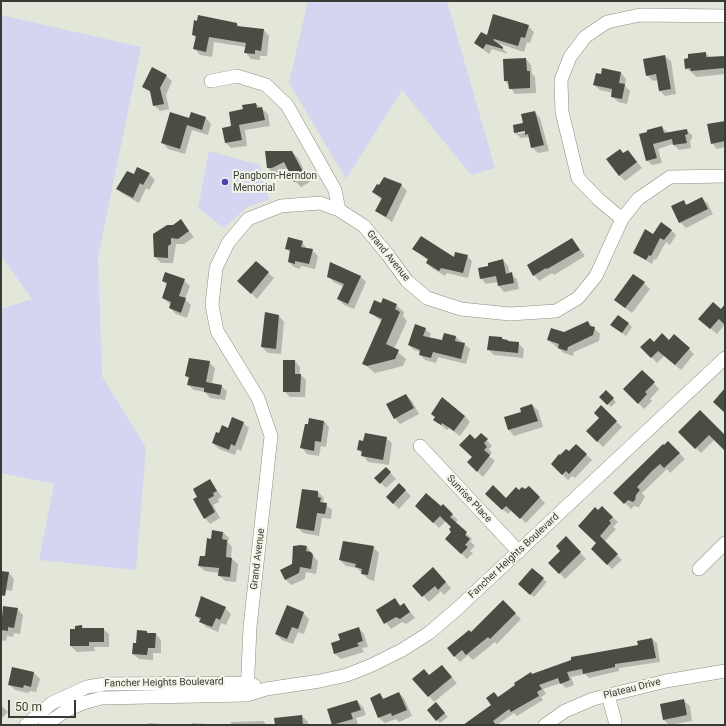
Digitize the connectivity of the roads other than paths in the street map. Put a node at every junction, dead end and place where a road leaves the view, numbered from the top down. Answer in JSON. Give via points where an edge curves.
{"nodes":[{"id":1,"x":725,"y":16,"type":"edge"},
{"id":2,"x":211,"y":80,"type":"dead end"},
{"id":3,"x":725,"y":176,"type":"edge"},
{"id":4,"x":339,"y":210,"type":"junction"},
{"id":5,"x":622,"y":219,"type":"junction"},
{"id":6,"x":725,"y":358,"type":"edge"},
{"id":7,"x":420,"y":446,"type":"dead end"},
{"id":8,"x":725,"y":543,"type":"edge"},
{"id":9,"x":519,"y":552,"type":"junction"},
{"id":10,"x":699,"y":569,"type":"dead end"},
{"id":11,"x":725,"y":671,"type":"edge"},
{"id":12,"x":247,"y":689,"type":"junction"},
{"id":13,"x":608,"y":694,"type":"junction"},
{"id":14,"x":615,"y":721,"type":"dead end"},
{"id":15,"x":26,"y":725,"type":"edge"},
{"id":16,"x":45,"y":725,"type":"edge"},
{"id":17,"x":545,"y":725,"type":"edge"}],
"edges":[{"from":1,"to":5,"type":"street","via":[[640,15],[607,22],[584,36],[570,57],[561,80],[562,112],[578,178]]},
{"from":2,"to":4,"type":"street","via":[[237,76],[266,84],[288,105],[335,190]]},
{"from":3,"to":5,"type":"street","name":"Grand Avenue","via":[[670,177],[638,199]]},
{"from":4,"to":5,"type":"street","name":"Grand Avenue","via":[[364,226],[407,281],[427,298],[461,309],[510,314],[556,311],[578,298],[596,276]]},
{"from":4,"to":12,"type":"street","name":"Grand Avenue","via":[[320,203],[281,206],[248,219],[228,243],[216,268],[212,305],[217,331],[258,398],[271,436],[250,627]]},
{"from":6,"to":9,"type":"street","name":"Fancher Heights Boulevard"},
{"from":7,"to":9,"type":"street","name":"Sunrise Place"},
{"from":8,"to":10,"type":"street"},
{"from":9,"to":12,"type":"street","name":"Fancher Heights Boulevard","via":[[429,633],[372,666],[320,681],[266,689]]},
{"from":11,"to":13,"type":"street","name":"Plateau Drive"},
{"from":12,"to":15,"type":"street","name":"Fancher Heights Boulevard","via":[[120,682],[87,687],[52,703]]},
{"from":12,"to":16,"type":"street","name":"Fancher Heights Boulevard","via":[[101,698],[67,710]]},
{"from":13,"to":14,"type":"street"},
{"from":13,"to":17,"type":"street","name":"Plateau Drive","via":[[565,711]]}]}
